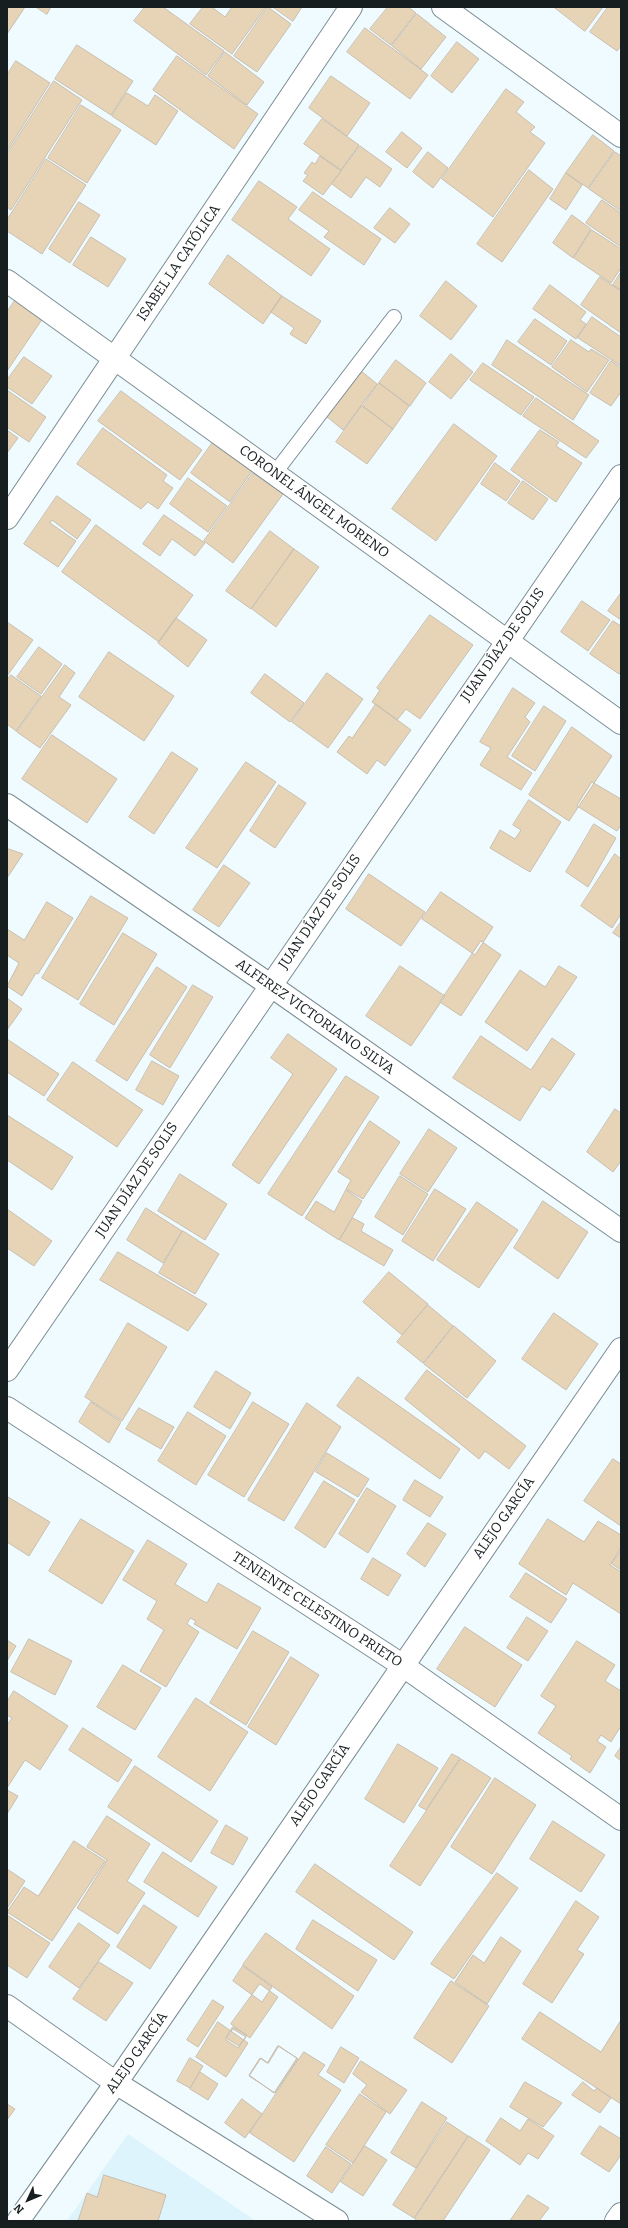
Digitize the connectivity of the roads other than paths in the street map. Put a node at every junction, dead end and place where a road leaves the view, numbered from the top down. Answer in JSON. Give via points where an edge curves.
{"nodes":[{"id":1,"x":351,"y":7,"type":"edge"},
{"id":2,"x":443,"y":7,"type":"edge"},
{"id":3,"x":621,"y":136,"type":"edge"},
{"id":4,"x":7,"y":282,"type":"edge"},
{"id":5,"x":394,"y":317,"type":"dead end"},
{"id":6,"x":115,"y":359,"type":"junction"},
{"id":7,"x":274,"y":474,"type":"junction"},
{"id":8,"x":621,"y":476,"type":"edge"},
{"id":9,"x":7,"y":518,"type":"edge"},
{"id":10,"x":506,"y":640,"type":"junction"},
{"id":11,"x":621,"y":723,"type":"edge"},
{"id":12,"x":7,"y":805,"type":"edge"},
{"id":13,"x":270,"y":985,"type":"junction"},
{"id":14,"x":621,"y":1231,"type":"edge"},
{"id":15,"x":621,"y":1349,"type":"edge"},
{"id":16,"x":7,"y":1370,"type":"edge"},
{"id":17,"x":7,"y":1408,"type":"edge"},
{"id":18,"x":402,"y":1665,"type":"junction"},
{"id":19,"x":621,"y":1819,"type":"edge"},
{"id":20,"x":7,"y":2006,"type":"edge"},
{"id":21,"x":116,"y":2083,"type":"junction"},
{"id":22,"x":621,"y":2214,"type":"edge"},
{"id":23,"x":18,"y":2221,"type":"edge"},
{"id":24,"x":337,"y":2221,"type":"edge"},
{"id":25,"x":616,"y":2221,"type":"edge"}],
"edges":[{"from":1,"to":6,"type":"street","name":"ISABEL LA CATÓLICA"},
{"from":2,"to":3,"type":"street"},
{"from":4,"to":6,"type":"street","name":"CORONEL ÁNGEL MORENO"},
{"from":5,"to":7,"type":"lane"},
{"from":6,"to":7,"type":"street","name":"CORONEL ÁNGEL MORENO"},
{"from":6,"to":9,"type":"street","name":"ISABEL LA CATÓLICA"},
{"from":7,"to":10,"type":"street","name":"CORONEL ÁNGEL MORENO"},
{"from":8,"to":10,"type":"street","name":"JUAN DÍAZ DE SOLIS"},
{"from":10,"to":11,"type":"street","name":"CORONEL ÁNGEL MORENO"},
{"from":10,"to":13,"type":"street","name":"JUAN DÍAZ DE SOLIS"},
{"from":12,"to":13,"type":"street","name":"ALFEREZ VICTORIANO SILVA"},
{"from":13,"to":14,"type":"street","name":"ALFEREZ VICTORIANO SILVA"},
{"from":13,"to":16,"type":"street","name":"JUAN DÍAZ DE SOLIS"},
{"from":15,"to":18,"type":"street","name":"ALEJO GARCÍA"},
{"from":17,"to":18,"type":"street","name":"TENIENTE CELESTINO PRIETO"},
{"from":18,"to":19,"type":"street","name":"TENIENTE CELESTINO PRIETO"},
{"from":18,"to":21,"type":"street","name":"ALEJO GARCÍA"},
{"from":20,"to":21,"type":"street"},
{"from":21,"to":23,"type":"street","name":"ALEJO GARCÍA"},
{"from":21,"to":24,"type":"street"},
{"from":22,"to":25,"type":"street"}]}
